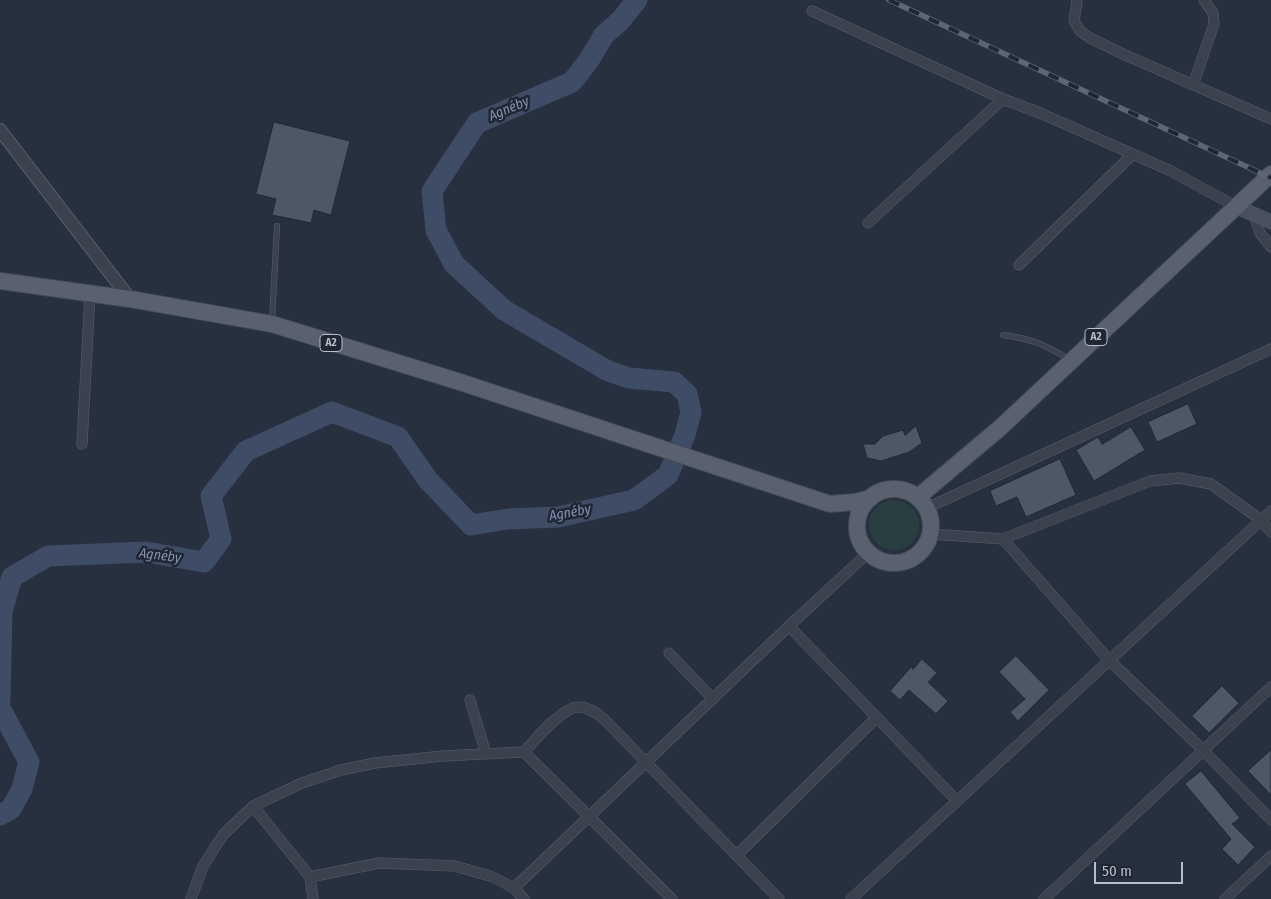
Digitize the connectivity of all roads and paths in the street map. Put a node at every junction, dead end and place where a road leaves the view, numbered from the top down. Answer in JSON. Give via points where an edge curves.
{"nodes":[{"id":1,"x":1077,"y":0,"type":"edge"},
{"id":2,"x":1204,"y":0,"type":"edge"},
{"id":3,"x":812,"y":11,"type":"dead end"},
{"id":4,"x":1193,"y":85,"type":"junction"},
{"id":5,"x":1003,"y":99,"type":"junction"},
{"id":6,"x":1271,"y":119,"type":"edge"},
{"id":7,"x":0,"y":130,"type":"edge"},
{"id":8,"x":1133,"y":154,"type":"junction"},
{"id":9,"x":1271,"y":174,"type":"edge"},
{"id":10,"x":1237,"y":207,"type":"junction"},
{"id":11,"x":1254,"y":215,"type":"junction"},
{"id":12,"x":1271,"y":222,"type":"edge"},
{"id":13,"x":868,"y":223,"type":"dead end"},
{"id":14,"x":277,"y":226,"type":"dead end"},
{"id":15,"x":1271,"y":247,"type":"edge"},
{"id":16,"x":1019,"y":265,"type":"dead end"},
{"id":17,"x":0,"y":281,"type":"edge"},
{"id":18,"x":90,"y":294,"type":"junction"},
{"id":19,"x":130,"y":299,"type":"junction"},
{"id":20,"x":272,"y":324,"type":"junction"},
{"id":21,"x":1003,"y":335,"type":"dead end"},
{"id":22,"x":1271,"y":349,"type":"edge"},
{"id":23,"x":1071,"y":360,"type":"junction"},
{"id":24,"x":82,"y":444,"type":"dead end"},
{"id":25,"x":871,"y":498,"type":"junction"},
{"id":26,"x":923,"y":503,"type":"junction"},
{"id":27,"x":830,"y":504,"type":"junction"},
{"id":28,"x":1271,"y":511,"type":"edge"},
{"id":29,"x":1261,"y":520,"type":"junction"},
{"id":30,"x":1271,"y":532,"type":"edge"},
{"id":31,"x":858,"y":534,"type":"junction"},
{"id":32,"x":931,"y":534,"type":"junction"},
{"id":33,"x":1003,"y":539,"type":"junction"},
{"id":34,"x":868,"y":553,"type":"junction"},
{"id":35,"x":789,"y":626,"type":"junction"},
{"id":36,"x":669,"y":653,"type":"dead end"},
{"id":37,"x":1109,"y":660,"type":"junction"},
{"id":38,"x":1271,"y":687,"type":"edge"},
{"id":39,"x":713,"y":698,"type":"junction"},
{"id":40,"x":470,"y":700,"type":"dead end"},
{"id":41,"x":877,"y":717,"type":"junction"},
{"id":42,"x":1203,"y":750,"type":"junction"},
{"id":43,"x":524,"y":752,"type":"junction"},
{"id":44,"x":486,"y":754,"type":"junction"},
{"id":45,"x":647,"y":762,"type":"junction"},
{"id":46,"x":957,"y":801,"type":"junction"},
{"id":47,"x":253,"y":806,"type":"junction"},
{"id":48,"x":590,"y":816,"type":"junction"},
{"id":49,"x":1271,"y":820,"type":"edge"},
{"id":50,"x":736,"y":855,"type":"junction"},
{"id":51,"x":1271,"y":856,"type":"edge"},
{"id":52,"x":310,"y":877,"type":"junction"},
{"id":53,"x":514,"y":888,"type":"junction"},
{"id":54,"x":191,"y":899,"type":"edge"},
{"id":55,"x":313,"y":899,"type":"edge"},
{"id":56,"x":524,"y":899,"type":"edge"},
{"id":57,"x":672,"y":899,"type":"edge"},
{"id":58,"x":779,"y":899,"type":"edge"},
{"id":59,"x":851,"y":899,"type":"edge"},
{"id":60,"x":1044,"y":899,"type":"edge"},
{"id":61,"x":1225,"y":899,"type":"edge"}],
"edges":[{"from":1,"to":4,"type":"street","via":[[1074,21],[1080,31]]},
{"from":2,"to":4,"type":"street","via":[[1213,13],[1214,24]]},
{"from":3,"to":5,"type":"street"},
{"from":4,"to":6,"type":"street"},
{"from":5,"to":8,"type":"street"},
{"from":5,"to":13,"type":"street"},
{"from":7,"to":19,"type":"street"},
{"from":8,"to":10,"type":"street"},
{"from":8,"to":16,"type":"street"},
{"from":9,"to":10,"type":"main road","number":"A2"},
{"from":10,"to":11,"type":"main road"},
{"from":10,"to":23,"type":"main road","number":"A2"},
{"from":11,"to":12,"type":"main road"},
{"from":11,"to":15,"type":"street","via":[[1260,234]]},
{"from":14,"to":20,"type":"lane"},
{"from":17,"to":18,"type":"main road","number":"A2"},
{"from":18,"to":19,"type":"main road","number":"A2"},
{"from":18,"to":24,"type":"street"},
{"from":19,"to":20,"type":"main road","number":"A2"},
{"from":20,"to":27,"type":"main road","number":"A2","via":[[460,382]]},
{"from":21,"to":23,"type":"lane","via":[[1046,345]]},
{"from":22,"to":26,"type":"street"},
{"from":23,"to":26,"type":"main road","number":"A2"},
{"from":25,"to":26,"type":"main road","via":[[882,491],[894,489],[907,491]]},
{"from":25,"to":27,"type":"main road","number":"A2"},
{"from":25,"to":31,"type":"main road","via":[[859,514]]},
{"from":26,"to":32,"type":"main road","via":[[932,525]]},
{"from":27,"to":31,"type":"main road","number":"A2"},
{"from":28,"to":29,"type":"street"},
{"from":29,"to":30,"type":"street"},
{"from":29,"to":33,"type":"street","via":[[1211,484],[1179,478],[1150,481]]},
{"from":29,"to":37,"type":"street"},
{"from":31,"to":34,"type":"main road"},
{"from":32,"to":33,"type":"street"},
{"from":32,"to":34,"type":"main road","via":[[919,554],[910,560],[888,563]]},
{"from":33,"to":37,"type":"street"},
{"from":34,"to":35,"type":"street"},
{"from":35,"to":39,"type":"street"},
{"from":35,"to":41,"type":"street"},
{"from":36,"to":39,"type":"street"},
{"from":37,"to":42,"type":"street"},
{"from":37,"to":46,"type":"street"},
{"from":38,"to":42,"type":"street"},
{"from":39,"to":45,"type":"street"},
{"from":40,"to":44,"type":"street"},
{"from":41,"to":46,"type":"street"},
{"from":41,"to":50,"type":"street"},
{"from":42,"to":49,"type":"street"},
{"from":42,"to":60,"type":"street"},
{"from":43,"to":44,"type":"street"},
{"from":43,"to":45,"type":"street","via":[[550,724],[578,706],[604,719]]},
{"from":43,"to":48,"type":"street"},
{"from":44,"to":47,"type":"street","via":[[375,763],[341,770],[302,783]]},
{"from":45,"to":48,"type":"street"},
{"from":45,"to":50,"type":"street"},
{"from":46,"to":59,"type":"street"},
{"from":47,"to":52,"type":"street"},
{"from":47,"to":54,"type":"street","via":[[223,834],[203,866]]},
{"from":48,"to":53,"type":"street"},
{"from":48,"to":57,"type":"street"},
{"from":50,"to":58,"type":"street"},
{"from":51,"to":61,"type":"street"},
{"from":52,"to":53,"type":"street","via":[[379,863],[455,866],[493,877]]},
{"from":52,"to":55,"type":"street"},
{"from":53,"to":56,"type":"street"}]}
